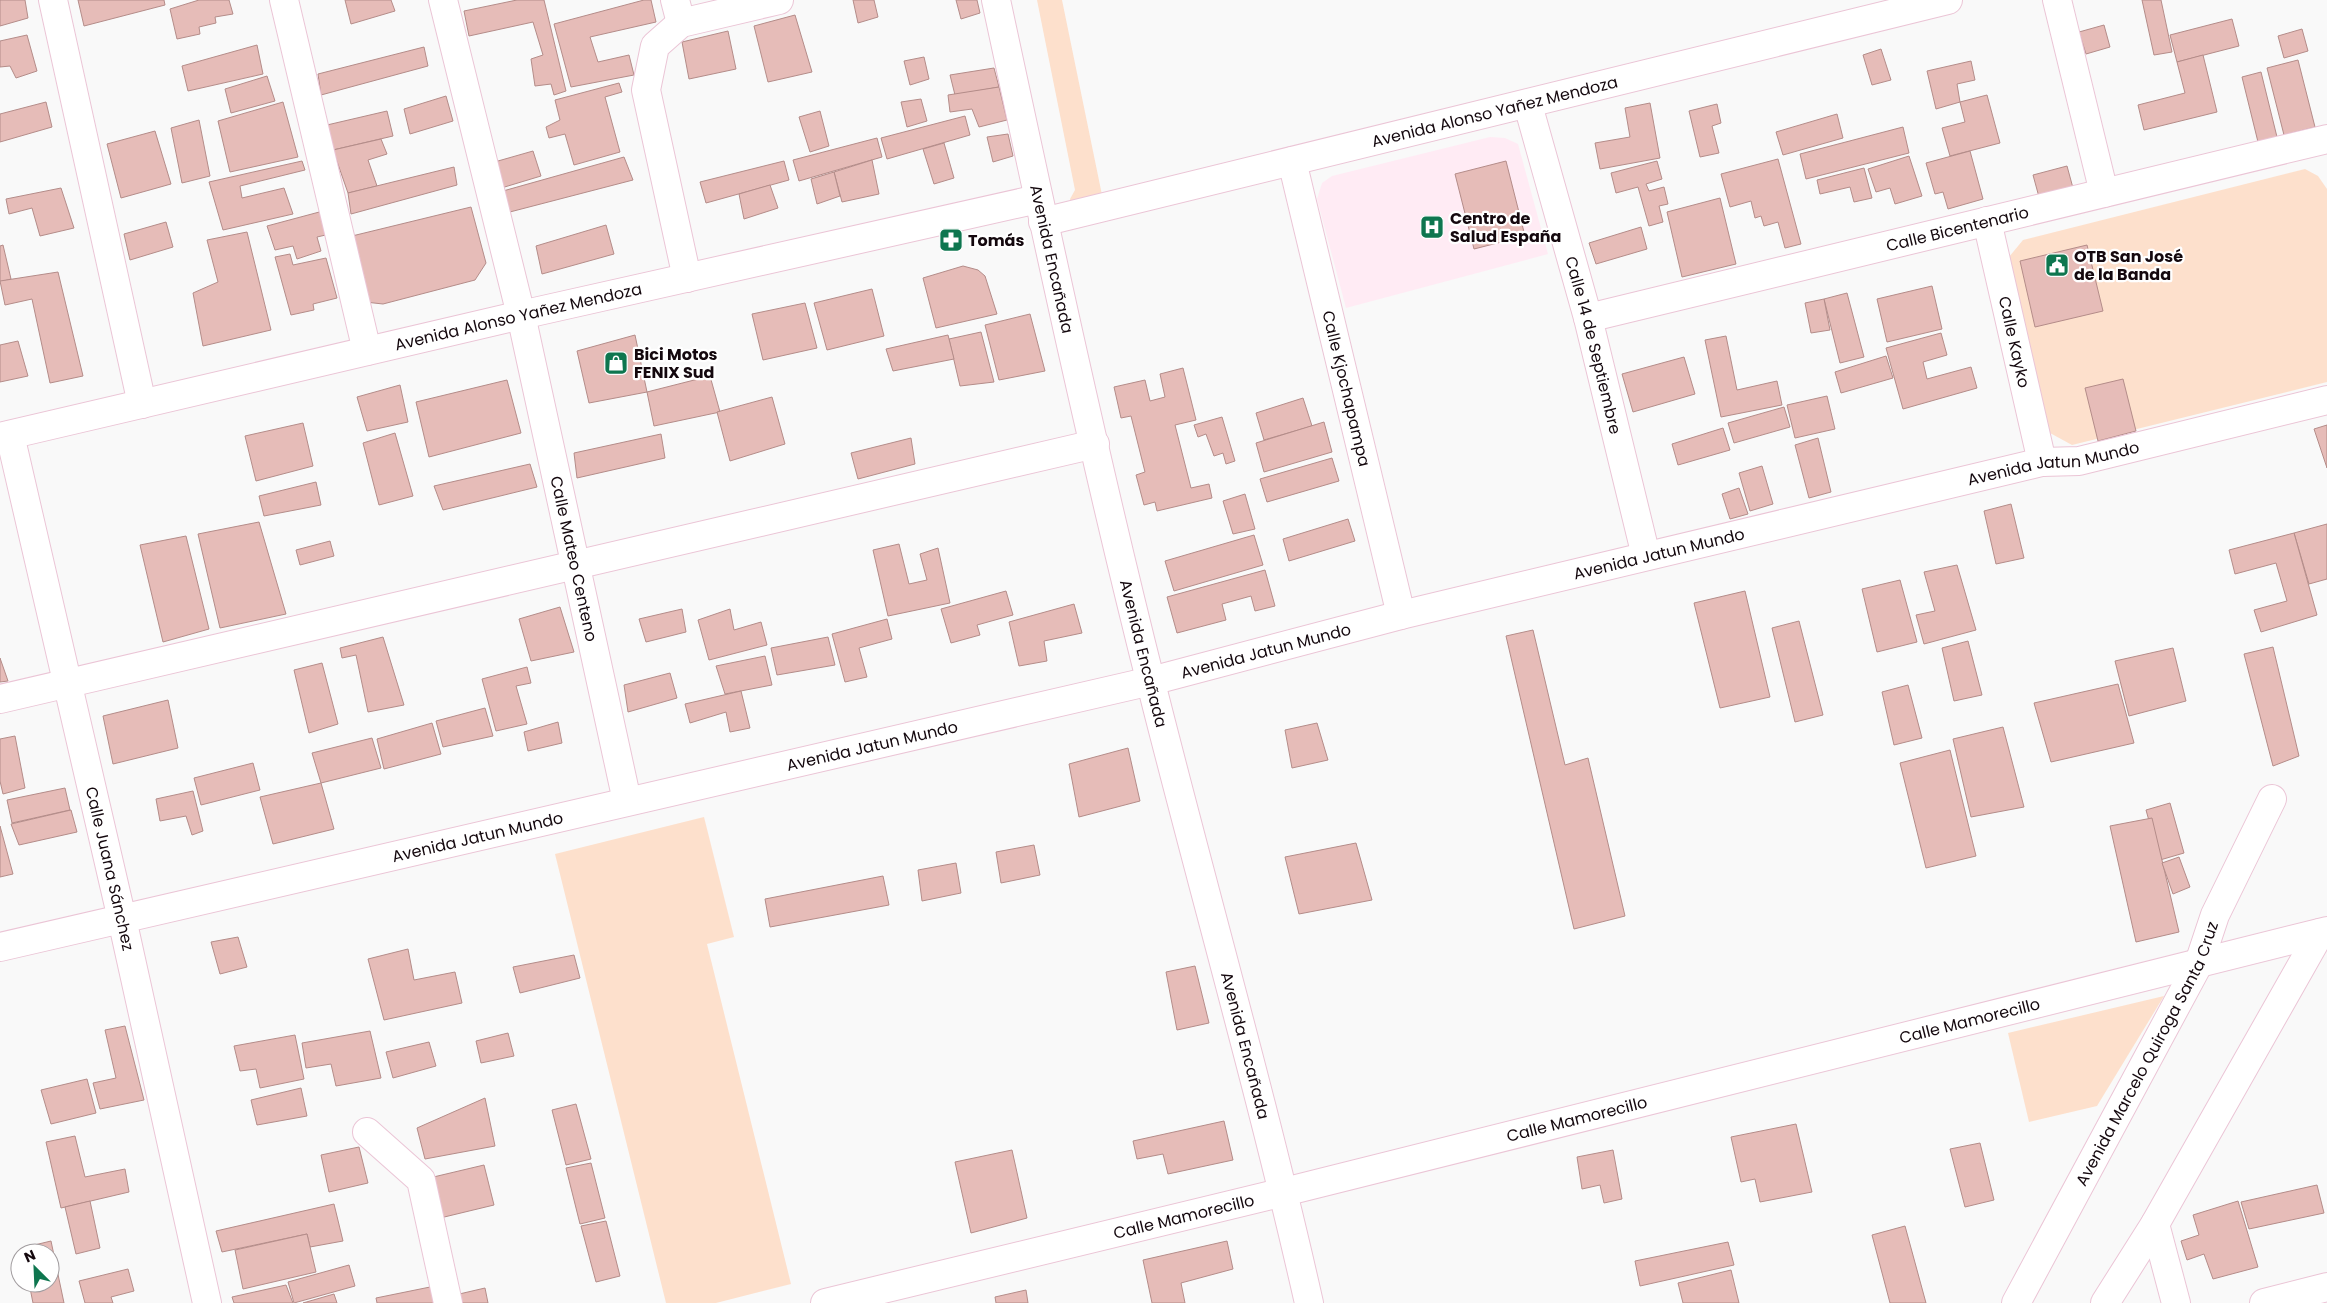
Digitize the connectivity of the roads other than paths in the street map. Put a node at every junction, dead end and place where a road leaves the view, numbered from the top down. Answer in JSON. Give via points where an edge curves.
{"nodes":[{"id":1,"x":53,"y":0,"type":"edge"},
{"id":2,"x":284,"y":0,"type":"edge"},
{"id":3,"x":443,"y":0,"type":"edge"},
{"id":4,"x":779,"y":0,"type":"edge"},
{"id":5,"x":996,"y":0,"type":"edge"},
{"id":6,"x":1948,"y":0,"type":"edge"},
{"id":7,"x":2057,"y":0,"type":"edge"},
{"id":8,"x":678,"y":11,"type":"edge"},
{"id":9,"x":1528,"y":105,"type":"junction"},
{"id":10,"x":2327,"y":139,"type":"edge"},
{"id":11,"x":1292,"y":161,"type":"junction"},
{"id":12,"x":2104,"y":193,"type":"junction"},
{"id":13,"x":1040,"y":211,"type":"junction"},
{"id":14,"x":1987,"y":221,"type":"junction"},
{"id":15,"x":687,"y":278,"type":"junction"},
{"id":16,"x":521,"y":315,"type":"junction"},
{"id":17,"x":1588,"y":318,"type":"junction"},
{"id":18,"x":366,"y":351,"type":"junction"},
{"id":19,"x":2327,"y":400,"type":"edge"},
{"id":20,"x":142,"y":404,"type":"junction"},
{"id":21,"x":5,"y":436,"type":"edge"},
{"id":22,"x":1095,"y":444,"type":"junction"},
{"id":23,"x":2042,"y":462,"type":"junction"},
{"id":24,"x":1646,"y":556,"type":"junction"},
{"id":25,"x":575,"y":565,"type":"junction"},
{"id":26,"x":1401,"y":616,"type":"junction"},
{"id":27,"x":1151,"y":681,"type":"junction"},
{"id":28,"x":68,"y":684,"type":"junction"},
{"id":29,"x":0,"y":699,"type":"edge"},
{"id":30,"x":2272,"y":799,"type":"dead end"},
{"id":31,"x":627,"y":802,"type":"junction"},
{"id":32,"x":122,"y":919,"type":"junction"},
{"id":33,"x":2323,"y":932,"type":"edge"},
{"id":34,"x":0,"y":947,"type":"edge"},
{"id":35,"x":2199,"y":963,"type":"junction"},
{"id":36,"x":367,"y":1132,"type":"dead end"},
{"id":37,"x":1284,"y":1192,"type":"junction"},
{"id":38,"x":2155,"y":1224,"type":"junction"},
{"id":39,"x":2327,"y":1287,"type":"edge"},
{"id":40,"x":207,"y":1303,"type":"edge"},
{"id":41,"x":448,"y":1303,"type":"edge"},
{"id":42,"x":825,"y":1303,"type":"edge"},
{"id":43,"x":1309,"y":1303,"type":"edge"},
{"id":44,"x":2016,"y":1303,"type":"edge"},
{"id":45,"x":2105,"y":1303,"type":"edge"},
{"id":46,"x":2176,"y":1303,"type":"edge"},
{"id":47,"x":2264,"y":1303,"type":"edge"}],
"edges":[{"from":1,"to":20,"type":"street"},
{"from":2,"to":18,"type":"street"},
{"from":3,"to":16,"type":"street","name":"Calle Mateo Centeno"},
{"from":4,"to":8,"type":"street"},
{"from":5,"to":13,"type":"street","name":"Avenida Encañada"},
{"from":6,"to":9,"type":"street","name":"Avenida Alonso Yañez Mendoza"},
{"from":7,"to":12,"type":"street"},
{"from":8,"to":15,"type":"street","via":[[655,46],[646,90]]},
{"from":9,"to":11,"type":"street","name":"Avenida Alonso Yañez Mendoza"},
{"from":9,"to":17,"type":"street","name":"Calle 14 de Septiembre"},
{"from":10,"to":12,"type":"street","name":"Calle Bicentenario"},
{"from":11,"to":13,"type":"street","name":"Avenida Alonso Yañez Mendoza"},
{"from":11,"to":26,"type":"street","name":"Calle Kjochapampa"},
{"from":12,"to":14,"type":"street","name":"Calle Bicentenario"},
{"from":13,"to":15,"type":"street","name":"Avenida Alonso Yañez Mendoza"},
{"from":13,"to":22,"type":"street","name":"Avenida Encañada"},
{"from":14,"to":17,"type":"street","name":"Calle Bicentenario"},
{"from":14,"to":23,"type":"street","name":"Calle Kayko"},
{"from":15,"to":16,"type":"street","name":"Avenida Alonso Yañez Mendoza"},
{"from":16,"to":18,"type":"street","name":"Avenida Alonso Yañez Mendoza"},
{"from":16,"to":25,"type":"street","name":"Calle Mateo Centeno"},
{"from":17,"to":24,"type":"street","name":"Calle 14 de Septiembre"},
{"from":18,"to":20,"type":"street","name":"Avenida Alonso Yañez Mendoza"},
{"from":19,"to":23,"type":"street","name":"Avenida Jatun Mundo","via":[[2079,461]]},
{"from":20,"to":21,"type":"street","name":"Avenida Alonso Yañez Mendoza"},
{"from":21,"to":28,"type":"street","name":"Calle Juana Sánchez"},
{"from":22,"to":25,"type":"street"},
{"from":22,"to":27,"type":"street","name":"Avenida Encañada"},
{"from":23,"to":24,"type":"street","name":"Avenida Jatun Mundo"},
{"from":24,"to":26,"type":"street","name":"Avenida Jatun Mundo"},
{"from":25,"to":28,"type":"street"},
{"from":25,"to":31,"type":"street","name":"Calle Mateo Centeno"},
{"from":26,"to":27,"type":"street","name":"Avenida Jatun Mundo"},
{"from":27,"to":31,"type":"street","name":"Avenida Jatun Mundo"},
{"from":27,"to":37,"type":"street","name":"Avenida Encañada"},
{"from":28,"to":29,"type":"street"},
{"from":28,"to":32,"type":"street","name":"Calle Juana Sánchez"},
{"from":30,"to":35,"type":"street","name":"Avenida Marcelo Quiroga Santa Cruz","via":[[2215,915]]},
{"from":31,"to":32,"type":"street","name":"Avenida Jatun Mundo"},
{"from":32,"to":34,"type":"street","name":"Avenida Jatun Mundo"},
{"from":32,"to":40,"type":"street","name":"Calle Juana Sánchez"},
{"from":33,"to":35,"type":"street","name":"Calle Mamorecillo"},
{"from":33,"to":38,"type":"street"},
{"from":35,"to":37,"type":"street","name":"Calle Mamorecillo"},
{"from":35,"to":44,"type":"street","name":"Avenida Marcelo Quiroga Santa Cruz"},
{"from":36,"to":41,"type":"street","via":[[421,1180]]},
{"from":37,"to":42,"type":"street","name":"Calle Mamorecillo"},
{"from":37,"to":43,"type":"street","name":"Avenida Encañada"},
{"from":38,"to":45,"type":"street"},
{"from":38,"to":46,"type":"street"},
{"from":39,"to":47,"type":"street"}]}
